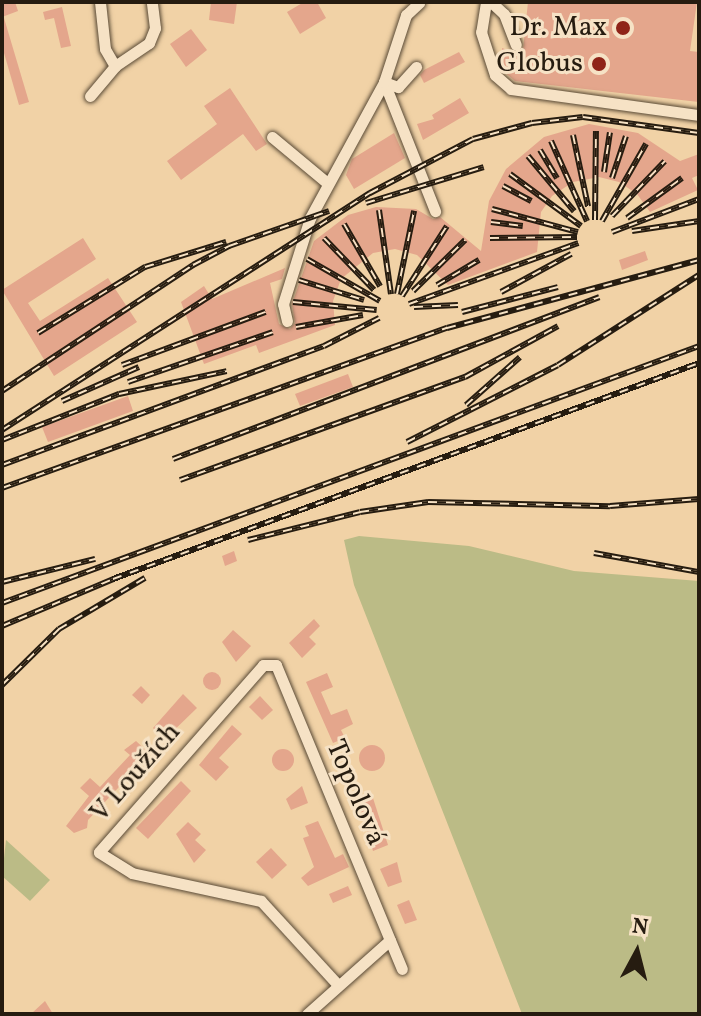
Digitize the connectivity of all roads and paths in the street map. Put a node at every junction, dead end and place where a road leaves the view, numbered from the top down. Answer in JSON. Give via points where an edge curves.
{"nodes":[{"id":1,"x":100,"y":2,"type":"edge"},
{"id":2,"x":152,"y":2,"type":"edge"},
{"id":3,"x":419,"y":2,"type":"edge"},
{"id":4,"x":488,"y":2,"type":"edge"},
{"id":5,"x":516,"y":45,"type":"dead end"},
{"id":6,"x":115,"y":66,"type":"junction"},
{"id":7,"x":416,"y":67,"type":"dead end"},
{"id":8,"x":384,"y":82,"type":"junction"},
{"id":9,"x":90,"y":96,"type":"dead end"},
{"id":10,"x":699,"y":115,"type":"edge"},
{"id":11,"x":272,"y":137,"type":"dead end"},
{"id":12,"x":326,"y":182,"type":"junction"},
{"id":13,"x":435,"y":211,"type":"dead end"},
{"id":14,"x":287,"y":321,"type":"dead end"},
{"id":15,"x":276,"y":665,"type":"joint"},
{"id":16,"x":390,"y":940,"type":"junction"},
{"id":17,"x":402,"y":969,"type":"dead end"},
{"id":18,"x":338,"y":985,"type":"junction"},
{"id":19,"x":307,"y":1014,"type":"edge"}],
"edges":[{"from":1,"to":6,"type":"street","via":[[105,49]]},
{"from":2,"to":6,"type":"street","via":[[155,28],[149,43]]},
{"from":3,"to":8,"type":"street","via":[[406,15]]},
{"from":4,"to":5,"type":"street","via":[[504,14]]},
{"from":4,"to":10,"type":"street","via":[[481,32],[495,75],[511,89]]},
{"from":6,"to":9,"type":"street"},
{"from":7,"to":8,"type":"street","via":[[398,87]]},
{"from":8,"to":12,"type":"street"},
{"from":8,"to":13,"type":"street"},
{"from":11,"to":12,"type":"street"},
{"from":12,"to":14,"type":"street","via":[[283,304]]},
{"from":15,"to":16,"type":"street","name":"Topolová"},
{"from":15,"to":18,"type":"street","name":"V Loužích","via":[[263,665],[99,852],[132,873],[261,901]]},
{"from":16,"to":17,"type":"street","name":"Topolová"},
{"from":16,"to":18,"type":"street"},
{"from":18,"to":19,"type":"street"}]}
